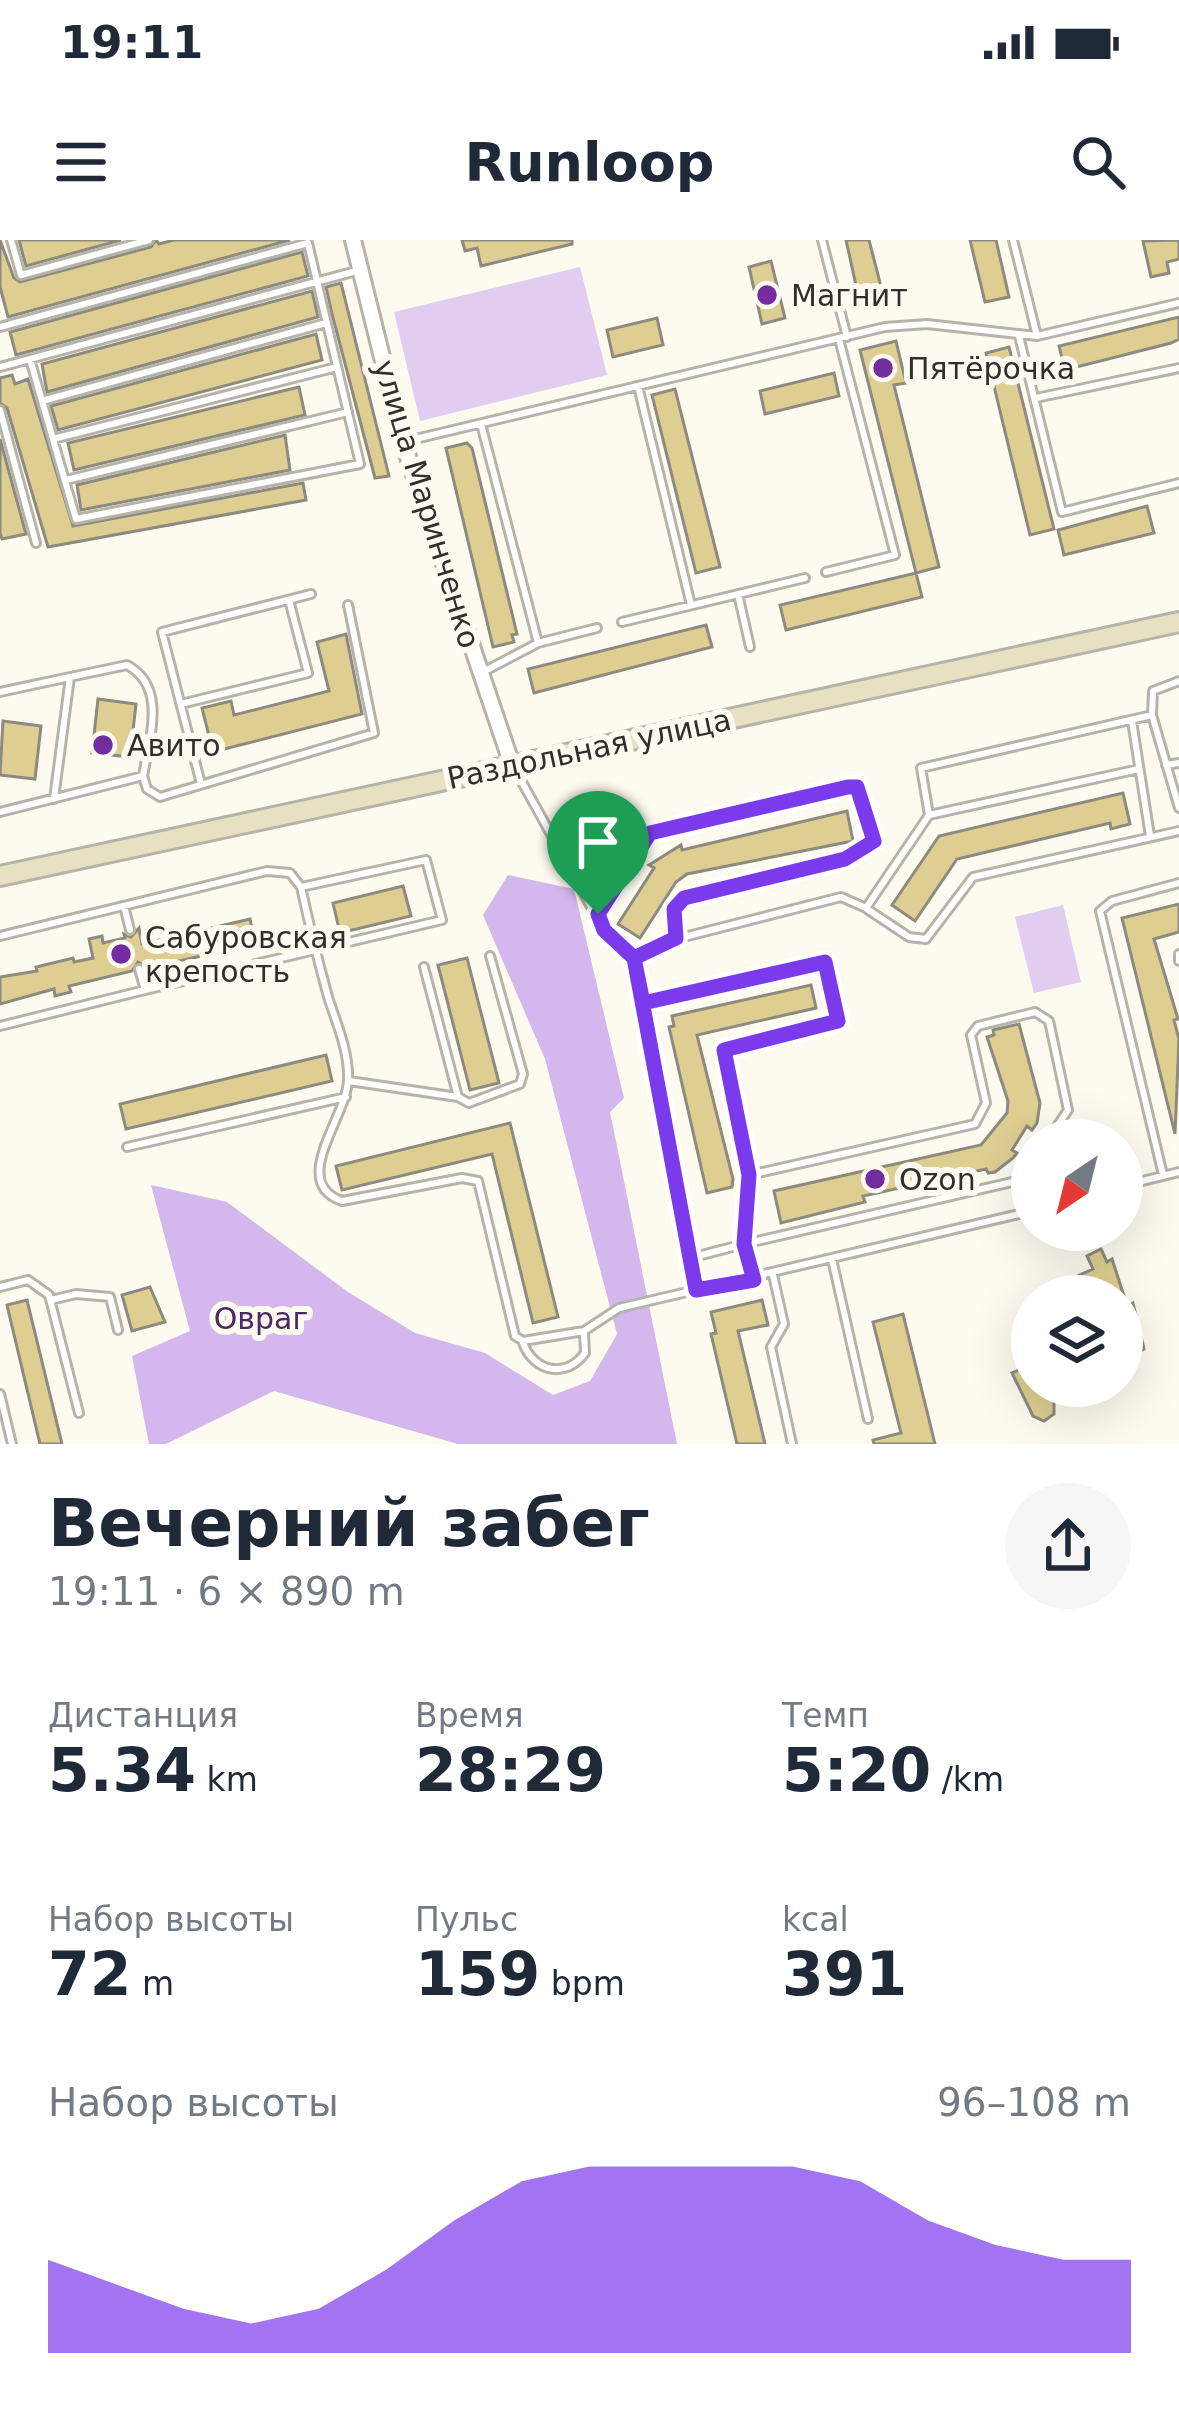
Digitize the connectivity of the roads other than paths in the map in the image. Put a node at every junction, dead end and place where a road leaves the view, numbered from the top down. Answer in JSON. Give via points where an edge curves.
{"nodes":[{"id":1,"x":11,"y":240,"type":"edge"},
{"id":2,"x":148,"y":240,"type":"edge"},
{"id":3,"x":353,"y":240,"type":"edge"},
{"id":4,"x":822,"y":240,"type":"edge"},
{"id":5,"x":1013,"y":240,"type":"edge"},
{"id":6,"x":307,"y":241,"type":"edge"},
{"id":7,"x":360,"y":270,"type":"junction"},
{"id":8,"x":317,"y":284,"type":"junction"},
{"id":9,"x":1179,"y":303,"type":"edge"},
{"id":10,"x":326,"y":323,"type":"junction"},
{"id":11,"x":0,"y":327,"type":"edge"},
{"id":12,"x":1019,"y":336,"type":"junction"},
{"id":13,"x":1037,"y":336,"type":"junction"},
{"id":14,"x":843,"y":338,"type":"junction"},
{"id":15,"x":30,"y":359,"type":"junction"},
{"id":16,"x":0,"y":367,"type":"edge"},
{"id":17,"x":337,"y":367,"type":"junction"},
{"id":18,"x":1179,"y":368,"type":"edge"},
{"id":19,"x":638,"y":386,"type":"junction"},
{"id":20,"x":1034,"y":399,"type":"junction"},
{"id":21,"x":42,"y":400,"type":"junction"},
{"id":22,"x":0,"y":410,"type":"edge"},
{"id":23,"x":348,"y":412,"type":"junction"},
{"id":24,"x":481,"y":424,"type":"junction"},
{"id":25,"x":53,"y":439,"type":"junction"},
{"id":26,"x":403,"y":442,"type":"junction"},
{"id":27,"x":65,"y":481,"type":"junction"},
{"id":28,"x":1179,"y":483,"type":"edge"},
{"id":29,"x":36,"y":543,"type":"dead end"},
{"id":30,"x":826,"y":572,"type":"dead end"},
{"id":31,"x":805,"y":578,"type":"dead end"},
{"id":32,"x":310,"y":594,"type":"dead end"},
{"id":33,"x":738,"y":594,"type":"junction"},
{"id":34,"x":289,"y":600,"type":"junction"},
{"id":35,"x":348,"y":605,"type":"dead end"},
{"id":36,"x":691,"y":605,"type":"junction"},
{"id":37,"x":622,"y":622,"type":"dead end"},
{"id":38,"x":1179,"y":622,"type":"edge"},
{"id":39,"x":597,"y":628,"type":"dead end"},
{"id":40,"x":538,"y":644,"type":"junction"},
{"id":41,"x":750,"y":646,"type":"dead end"},
{"id":42,"x":479,"y":674,"type":"junction"},
{"id":43,"x":70,"y":676,"type":"junction"},
{"id":44,"x":1179,"y":681,"type":"edge"},
{"id":45,"x":0,"y":692,"type":"edge"},
{"id":46,"x":180,"y":704,"type":"junction"},
{"id":47,"x":1152,"y":715,"type":"junction"},
{"id":48,"x":1132,"y":720,"type":"junction"},
{"id":49,"x":1179,"y":763,"type":"edge"},
{"id":50,"x":512,"y":765,"type":"junction"},
{"id":51,"x":1166,"y":765,"type":"junction"},
{"id":52,"x":1139,"y":769,"type":"junction"},
{"id":53,"x":143,"y":776,"type":"junction"},
{"id":54,"x":201,"y":784,"type":"junction"},
{"id":55,"x":53,"y":799,"type":"junction"},
{"id":56,"x":1179,"y":808,"type":"edge"},
{"id":57,"x":0,"y":812,"type":"edge"},
{"id":58,"x":929,"y":814,"type":"junction"},
{"id":59,"x":1179,"y":831,"type":"edge"},
{"id":60,"x":1150,"y":836,"type":"junction"},
{"id":61,"x":0,"y":876,"type":"edge"},
{"id":62,"x":1179,"y":883,"type":"edge"},
{"id":63,"x":301,"y":887,"type":"junction"},
{"id":64,"x":866,"y":908,"type":"junction"},
{"id":65,"x":125,"y":909,"type":"junction"},
{"id":66,"x":598,"y":914,"type":"junction"},
{"id":67,"x":130,"y":930,"type":"dead end"},
{"id":68,"x":0,"y":935,"type":"edge"},
{"id":69,"x":676,"y":938,"type":"junction"},
{"id":70,"x":315,"y":950,"type":"junction"},
{"id":71,"x":490,"y":956,"type":"dead end"},
{"id":72,"x":634,"y":958,"type":"junction"},
{"id":73,"x":424,"y":967,"type":"dead end"},
{"id":74,"x":139,"y":970,"type":"dead end"},
{"id":75,"x":145,"y":990,"type":"junction"},
{"id":76,"x":643,"y":1003,"type":"junction"},
{"id":77,"x":0,"y":1026,"type":"edge"},
{"id":78,"x":349,"y":1081,"type":"junction"},
{"id":79,"x":346,"y":1097,"type":"junction"},
{"id":80,"x":458,"y":1097,"type":"junction"},
{"id":81,"x":1062,"y":1119,"type":"edge"},
{"id":82,"x":127,"y":1147,"type":"dead end"},
{"id":83,"x":1179,"y":1172,"type":"edge"},
{"id":84,"x":749,"y":1175,"type":"junction"},
{"id":85,"x":1163,"y":1175,"type":"junction"},
{"id":86,"x":1143,"y":1180,"type":"edge"},
{"id":87,"x":1011,"y":1182,"type":"edge"},
{"id":88,"x":1011,"y":1216,"type":"edge"},
{"id":89,"x":744,"y":1244,"type":"junction"},
{"id":90,"x":690,"y":1258,"type":"junction"},
{"id":91,"x":832,"y":1259,"type":"junction"},
{"id":92,"x":773,"y":1275,"type":"junction"},
{"id":93,"x":754,"y":1280,"type":"junction"},
{"id":94,"x":0,"y":1287,"type":"edge"},
{"id":95,"x":696,"y":1290,"type":"junction"},
{"id":96,"x":51,"y":1300,"type":"junction"},
{"id":97,"x":118,"y":1330,"type":"dead end"},
{"id":98,"x":584,"y":1331,"type":"junction"},
{"id":99,"x":523,"y":1341,"type":"junction"},
{"id":100,"x":0,"y":1394,"type":"edge"},
{"id":101,"x":80,"y":1413,"type":"dead end"},
{"id":102,"x":2,"y":1414,"type":"edge"},
{"id":103,"x":868,"y":1419,"type":"dead end"},
{"id":104,"x":12,"y":1444,"type":"edge"},
{"id":105,"x":792,"y":1444,"type":"edge"}],
"edges":[{"from":1,"to":2,"type":"lane","via":[[21,275]]},
{"from":3,"to":7,"type":"street","name":"улица Маринченко"},
{"from":4,"to":14,"type":"lane"},
{"from":5,"to":13,"type":"lane"},
{"from":6,"to":8,"type":"lane"},
{"from":6,"to":11,"type":"lane"},
{"from":7,"to":8,"type":"lane"},
{"from":7,"to":26,"type":"street","name":"улица Маринченко"},
{"from":8,"to":10,"type":"lane"},
{"from":8,"to":15,"type":"lane"},
{"from":9,"to":13,"type":"lane"},
{"from":10,"to":17,"type":"lane"},
{"from":10,"to":21,"type":"lane"},
{"from":12,"to":13,"type":"lane"},
{"from":12,"to":14,"type":"lane","via":[[927,324]]},
{"from":12,"to":20,"type":"lane"},
{"from":14,"to":19,"type":"lane"},
{"from":14,"to":30,"type":"lane","via":[[895,555]]},
{"from":15,"to":16,"type":"lane"},
{"from":15,"to":21,"type":"lane"},
{"from":17,"to":23,"type":"lane"},
{"from":17,"to":25,"type":"lane"},
{"from":18,"to":20,"type":"lane"},
{"from":19,"to":24,"type":"lane"},
{"from":19,"to":36,"type":"lane"},
{"from":20,"to":28,"type":"lane","via":[[1062,512]]},
{"from":21,"to":25,"type":"lane"},
{"from":22,"to":29,"type":"lane"},
{"from":23,"to":27,"type":"lane"},
{"from":23,"to":27,"type":"lane","via":[[360,464],[76,519]]},
{"from":24,"to":26,"type":"lane"},
{"from":24,"to":40,"type":"lane"},
{"from":25,"to":27,"type":"lane"},
{"from":26,"to":42,"type":"street","name":"улица Маринченко"},
{"from":31,"to":33,"type":"lane"},
{"from":32,"to":34,"type":"lane"},
{"from":33,"to":36,"type":"lane"},
{"from":33,"to":41,"type":"lane"},
{"from":34,"to":46,"type":"lane","via":[[162,632]]},
{"from":34,"to":46,"type":"lane","via":[[308,673]]},
{"from":35,"to":54,"type":"lane","via":[[374,734]]},
{"from":36,"to":37,"type":"lane"},
{"from":38,"to":50,"type":"main road","name":"Раздольная улица"},
{"from":39,"to":40,"type":"lane"},
{"from":40,"to":42,"type":"lane"},
{"from":42,"to":50,"type":"street","name":"улица Маринченко"},
{"from":43,"to":45,"type":"lane"},
{"from":43,"to":53,"type":"lane","via":[[127,665],[151,688]]},
{"from":43,"to":55,"type":"lane"},
{"from":44,"to":47,"type":"lane","via":[[1153,691]]},
{"from":46,"to":54,"type":"lane"},
{"from":47,"to":48,"type":"lane"},
{"from":47,"to":51,"type":"lane"},
{"from":48,"to":52,"type":"lane"},
{"from":48,"to":58,"type":"lane","via":[[920,768]]},
{"from":49,"to":51,"type":"lane"},
{"from":50,"to":61,"type":"main road","name":"Раздольная улица"},
{"from":50,"to":66,"type":"lane"},
{"from":51,"to":56,"type":"lane"},
{"from":52,"to":58,"type":"lane"},
{"from":52,"to":60,"type":"lane"},
{"from":53,"to":54,"type":"lane","via":[[160,797]]},
{"from":53,"to":55,"type":"lane"},
{"from":55,"to":57,"type":"lane"},
{"from":58,"to":64,"type":"lane"},
{"from":59,"to":60,"type":"lane"},
{"from":60,"to":64,"type":"lane","via":[[973,877],[926,939],[909,937]]},
{"from":62,"to":85,"type":"lane","via":[[1100,910]]},
{"from":63,"to":65,"type":"lane","via":[[290,873],[267,871]]},
{"from":63,"to":70,"type":"lane"},
{"from":63,"to":70,"type":"lane","via":[[426,860],[442,920]]},
{"from":64,"to":69,"type":"lane","via":[[841,897]]},
{"from":65,"to":67,"type":"lane"},
{"from":65,"to":68,"type":"lane"},
{"from":66,"to":69,"type":"lane","via":[[650,833],[857,787],[874,841],[869,848],[684,898],[674,909]]},
{"from":66,"to":72,"type":"lane"},
{"from":69,"to":72,"type":"lane"},
{"from":70,"to":75,"type":"lane"},
{"from":70,"to":78,"type":"lane"},
{"from":71,"to":80,"type":"lane","via":[[523,1074],[511,1090],[469,1103]]},
{"from":72,"to":76,"type":"lane"},
{"from":73,"to":80,"type":"lane"},
{"from":74,"to":75,"type":"lane"},
{"from":75,"to":77,"type":"lane"},
{"from":76,"to":84,"type":"lane","via":[[825,962],[838,1021],[724,1050]]},
{"from":76,"to":90,"type":"lane"},
{"from":78,"to":79,"type":"lane"},
{"from":78,"to":80,"type":"lane"},
{"from":79,"to":82,"type":"lane"},
{"from":79,"to":99,"type":"lane","via":[[319,1184],[342,1201],[478,1181],[515,1336]]},
{"from":81,"to":84,"type":"lane","via":[[1068,1110],[1049,1021],[1035,1012],[978,1026],[971,1035],[986,1103],[975,1124]]},
{"from":83,"to":85,"type":"lane"},
{"from":84,"to":89,"type":"lane"},
{"from":85,"to":86,"type":"lane"},
{"from":87,"to":89,"type":"lane"},
{"from":88,"to":91,"type":"lane"},
{"from":89,"to":90,"type":"lane"},
{"from":89,"to":93,"type":"lane"},
{"from":90,"to":95,"type":"lane"},
{"from":91,"to":92,"type":"lane"},
{"from":91,"to":103,"type":"lane"},
{"from":92,"to":93,"type":"lane"},
{"from":92,"to":105,"type":"lane","via":[[784,1324],[771,1347]]},
{"from":93,"to":95,"type":"lane"},
{"from":94,"to":96,"type":"lane","via":[[28,1280]]},
{"from":95,"to":98,"type":"lane","via":[[619,1308]]},
{"from":96,"to":97,"type":"lane","via":[[110,1297]]},
{"from":96,"to":101,"type":"lane"},
{"from":98,"to":99,"type":"lane"},
{"from":98,"to":99,"type":"lane","via":[[585,1354],[568,1368],[538,1365]]},
{"from":100,"to":102,"type":"lane"},
{"from":102,"to":104,"type":"lane"}]}
